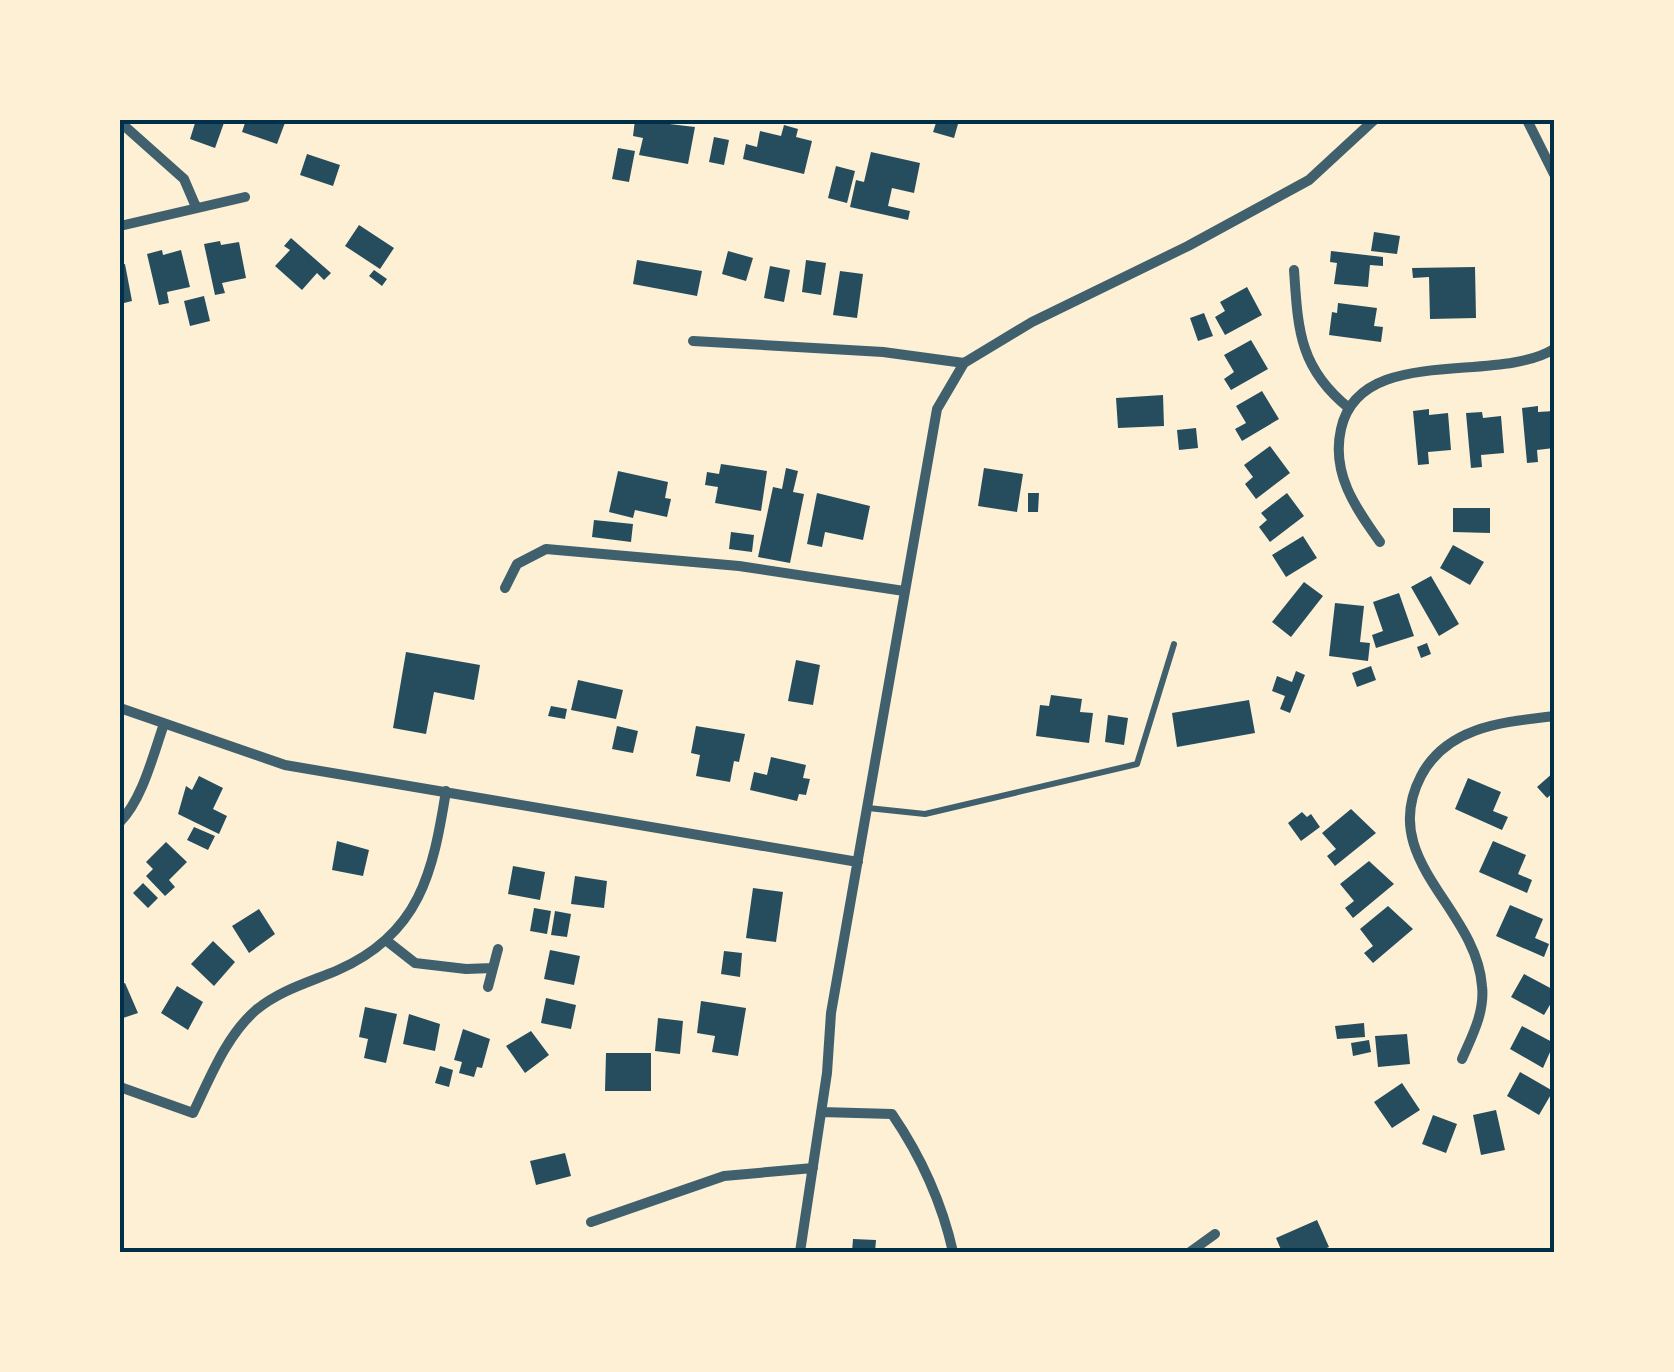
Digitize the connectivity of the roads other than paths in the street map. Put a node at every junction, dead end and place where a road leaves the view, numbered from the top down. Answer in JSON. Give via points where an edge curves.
{"nodes":[{"id":1,"x":1374,"y":120,"type":"edge"},
{"id":2,"x":1528,"y":120,"type":"edge"},
{"id":3,"x":120,"y":122,"type":"edge"},
{"id":4,"x":1554,"y":174,"type":"edge"},
{"id":5,"x":245,"y":198,"type":"dead end"},
{"id":6,"x":196,"y":207,"type":"junction"},
{"id":7,"x":120,"y":226,"type":"edge"},
{"id":8,"x":1294,"y":270,"type":"dead end"},
{"id":9,"x":693,"y":340,"type":"dead end"},
{"id":10,"x":1554,"y":349,"type":"edge"},
{"id":11,"x":964,"y":363,"type":"junction"},
{"id":12,"x":1348,"y":408,"type":"junction"},
{"id":13,"x":1380,"y":542,"type":"dead end"},
{"id":14,"x":505,"y":588,"type":"dead end"},
{"id":15,"x":904,"y":590,"type":"junction"},
{"id":16,"x":1174,"y":644,"type":"dead end"},
{"id":17,"x":120,"y":708,"type":"edge"},
{"id":18,"x":1554,"y":716,"type":"edge"},
{"id":19,"x":164,"y":724,"type":"junction"},
{"id":20,"x":446,"y":791,"type":"junction"},
{"id":21,"x":867,"y":808,"type":"junction"},
{"id":22,"x":120,"y":822,"type":"edge"},
{"id":23,"x":858,"y":862,"type":"junction"},
{"id":24,"x":388,"y":941,"type":"junction"},
{"id":25,"x":498,"y":949,"type":"dead end"},
{"id":26,"x":493,"y":968,"type":"junction"},
{"id":27,"x":488,"y":987,"type":"dead end"},
{"id":28,"x":1462,"y":1059,"type":"dead end"},
{"id":29,"x":120,"y":1087,"type":"edge"},
{"id":30,"x":822,"y":1112,"type":"junction"},
{"id":31,"x":813,"y":1168,"type":"junction"},
{"id":32,"x":591,"y":1222,"type":"dead end"},
{"id":33,"x":1215,"y":1234,"type":"dead end"},
{"id":34,"x":800,"y":1252,"type":"edge"},
{"id":35,"x":953,"y":1252,"type":"edge"},
{"id":36,"x":1190,"y":1252,"type":"edge"}],
"edges":[{"from":1,"to":11,"type":"street","via":[[1309,180]]},
{"from":2,"to":4,"type":"street"},
{"from":3,"to":6,"type":"street","via":[[184,179]]},
{"from":5,"to":6,"type":"street"},
{"from":6,"to":7,"type":"street"},
{"from":8,"to":12,"type":"street","via":[[1307,358]]},
{"from":9,"to":11,"type":"street"},
{"from":10,"to":12,"type":"street","via":[[1502,366],[1440,368],[1398,378],[1356,396]]},
{"from":11,"to":15,"type":"street","via":[[937,409]]},
{"from":12,"to":13,"type":"street","via":[[1338,446],[1343,481]]},
{"from":14,"to":15,"type":"street","via":[[517,564],[546,549],[739,566]]},
{"from":15,"to":21,"type":"street"},
{"from":16,"to":21,"type":"lane","via":[[1137,764],[925,814]]},
{"from":17,"to":19,"type":"street"},
{"from":18,"to":28,"type":"street","via":[[1482,726],[1459,737],[1424,770],[1411,795],[1414,846],[1468,938],[1482,986]]},
{"from":19,"to":20,"type":"street","via":[[285,765]]},
{"from":19,"to":22,"type":"street"},
{"from":20,"to":23,"type":"street"},
{"from":20,"to":24,"type":"street","via":[[428,877]]},
{"from":21,"to":23,"type":"street"},
{"from":23,"to":30,"type":"street","via":[[831,1013]]},
{"from":24,"to":26,"type":"street","via":[[415,963]]},
{"from":24,"to":29,"type":"street","via":[[256,1010],[233,1036],[193,1113]]},
{"from":25,"to":26,"type":"street"},
{"from":26,"to":27,"type":"street"},
{"from":30,"to":31,"type":"street"},
{"from":30,"to":35,"type":"street","via":[[892,1114],[913,1146]]},
{"from":31,"to":32,"type":"street","via":[[724,1176]]},
{"from":31,"to":34,"type":"street"},
{"from":33,"to":36,"type":"street"}]}
